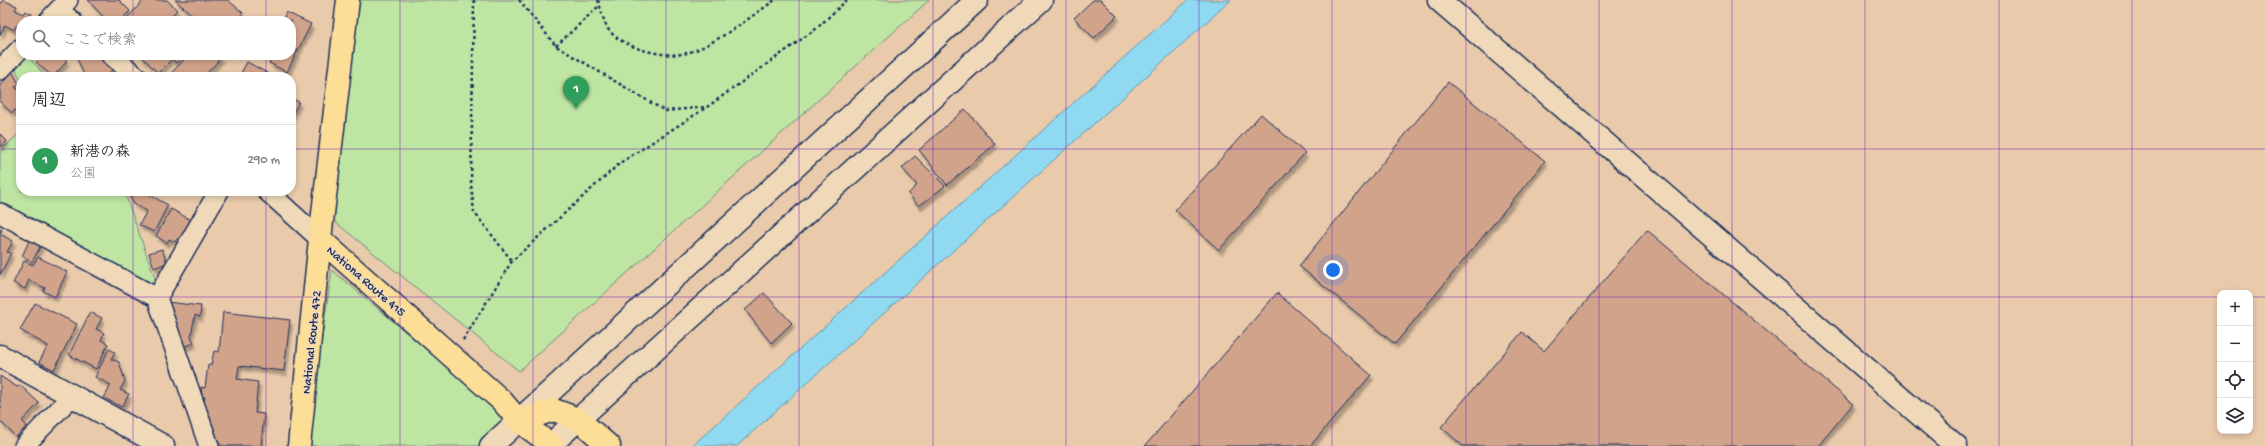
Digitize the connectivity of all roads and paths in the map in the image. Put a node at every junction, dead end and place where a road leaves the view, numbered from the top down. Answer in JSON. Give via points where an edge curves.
{"nodes":[{"id":1,"x":348,"y":0,"type":"edge"},
{"id":2,"x":474,"y":0,"type":"edge"},
{"id":3,"x":518,"y":0,"type":"edge"},
{"id":4,"x":598,"y":0,"type":"edge"},
{"id":5,"x":775,"y":0,"type":"edge"},
{"id":6,"x":847,"y":0,"type":"edge"},
{"id":7,"x":977,"y":0,"type":"edge"},
{"id":8,"x":1041,"y":0,"type":"edge"},
{"id":9,"x":1439,"y":0,"type":"edge"},
{"id":10,"x":600,"y":5,"type":"junction"},
{"id":11,"x":556,"y":46,"type":"junction"},
{"id":12,"x":117,"y":60,"type":"edge"},
{"id":13,"x":131,"y":72,"type":"edge"},
{"id":14,"x":707,"y":107,"type":"junction"},
{"id":15,"x":216,"y":196,"type":"edge"},
{"id":16,"x":273,"y":196,"type":"edge"},
{"id":17,"x":0,"y":213,"type":"edge"},
{"id":18,"x":320,"y":238,"type":"junction"},
{"id":19,"x":512,"y":261,"type":"junction"},
{"id":20,"x":156,"y":298,"type":"junction"},
{"id":21,"x":463,"y":340,"type":"dead end"},
{"id":22,"x":0,"y":356,"type":"edge"},
{"id":23,"x":72,"y":396,"type":"junction"},
{"id":24,"x":578,"y":419,"type":"junction"},
{"id":25,"x":519,"y":421,"type":"junction"},
{"id":26,"x":551,"y":445,"type":"edge"},
{"id":27,"x":24,"y":446,"type":"edge"},
{"id":28,"x":163,"y":446,"type":"edge"},
{"id":29,"x":209,"y":446,"type":"edge"},
{"id":30,"x":299,"y":446,"type":"edge"},
{"id":31,"x":491,"y":446,"type":"edge"},
{"id":32,"x":609,"y":446,"type":"edge"},
{"id":33,"x":1956,"y":446,"type":"edge"}],
"edges":[{"from":1,"to":18,"type":"highway","name":"Nationa Route 415"},
{"from":2,"to":19,"type":"path","via":[[471,184],[474,212]]},
{"from":3,"to":11,"type":"path"},
{"from":4,"to":10,"type":"path"},
{"from":5,"to":10,"type":"path","via":[[743,23],[697,50],[686,54],[668,55],[643,51],[625,42],[609,30]]},
{"from":6,"to":14,"type":"path","via":[[817,28]]},
{"from":7,"to":25,"type":"street"},
{"from":8,"to":24,"type":"street"},
{"from":9,"to":33,"type":"street"},
{"from":10,"to":11,"type":"path"},
{"from":11,"to":14,"type":"path","via":[[665,111]]},
{"from":12,"to":13,"type":"street"},
{"from":14,"to":19,"type":"path","via":[[620,163]]},
{"from":15,"to":20,"type":"street"},
{"from":16,"to":18,"type":"street"},
{"from":17,"to":20,"type":"street"},
{"from":18,"to":25,"type":"highway","name":"Nationa Route 415","via":[[490,390]]},
{"from":18,"to":30,"type":"highway","name":"National Route 472"},
{"from":19,"to":21,"type":"path"},
{"from":20,"to":29,"type":"street"},
{"from":22,"to":23,"type":"street"},
{"from":23,"to":27,"type":"street"},
{"from":23,"to":28,"type":"street"},
{"from":24,"to":25,"type":"highway","via":[[554,410]]},
{"from":24,"to":26,"type":"street"},
{"from":24,"to":32,"type":"highway"},
{"from":25,"to":26,"type":"highway","name":"Nationa Route 415"},
{"from":25,"to":31,"type":"street"}]}
